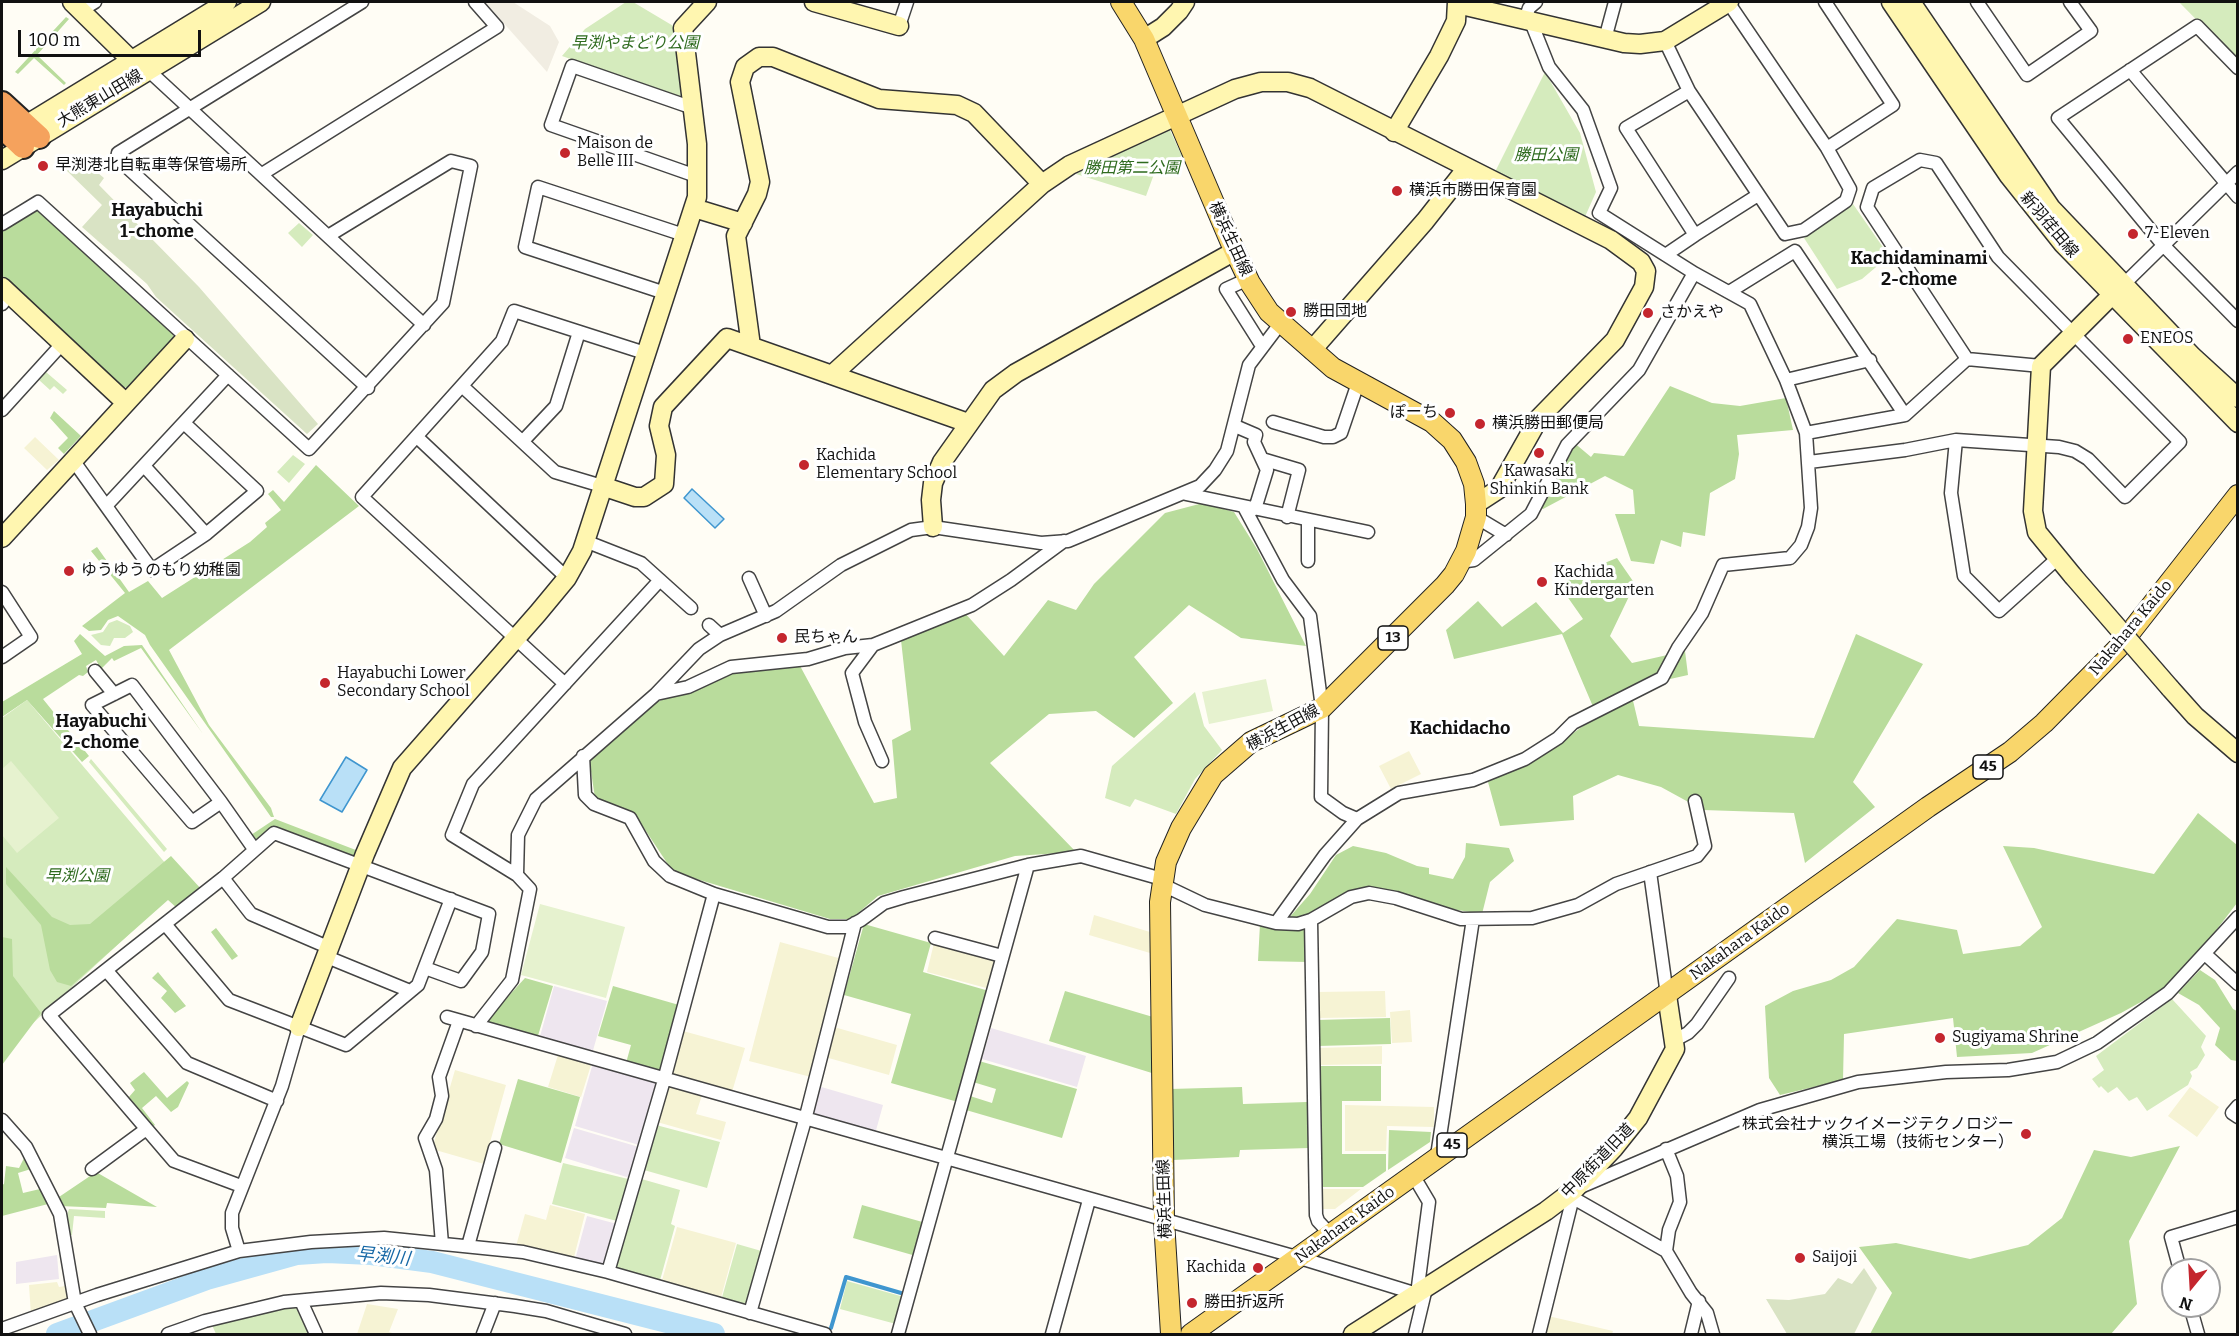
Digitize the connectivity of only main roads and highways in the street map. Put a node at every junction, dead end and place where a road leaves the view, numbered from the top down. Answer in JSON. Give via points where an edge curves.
{"nodes":[{"id":1,"x":1121,"y":2,"type":"edge"},
{"id":2,"x":2,"y":103,"type":"edge"},
{"id":3,"x":17,"y":135,"type":"edge"},
{"id":4,"x":2238,"y":495,"type":"edge"},
{"id":5,"x":1171,"y":1335,"type":"edge"},
{"id":6,"x":1191,"y":1335,"type":"edge"}],
"edges":[{"from":1,"to":5,"type":"main road","name":"横浜生田線","number":"13","via":[[1144,39],[1235,251],[1269,312],[1333,368],[1432,422],[1452,440],[1474,484],[1476,511],[1460,562],[1445,585],[1322,708],[1251,742],[1213,776],[1181,828],[1162,881],[1164,1221]]},
{"from":2,"to":3,"type":"highway"},
{"from":4,"to":6,"type":"main road","name":"Nakahara Kaido","number":"45","via":[[2118,648],[2010,752],[1437,1156]]}]}
